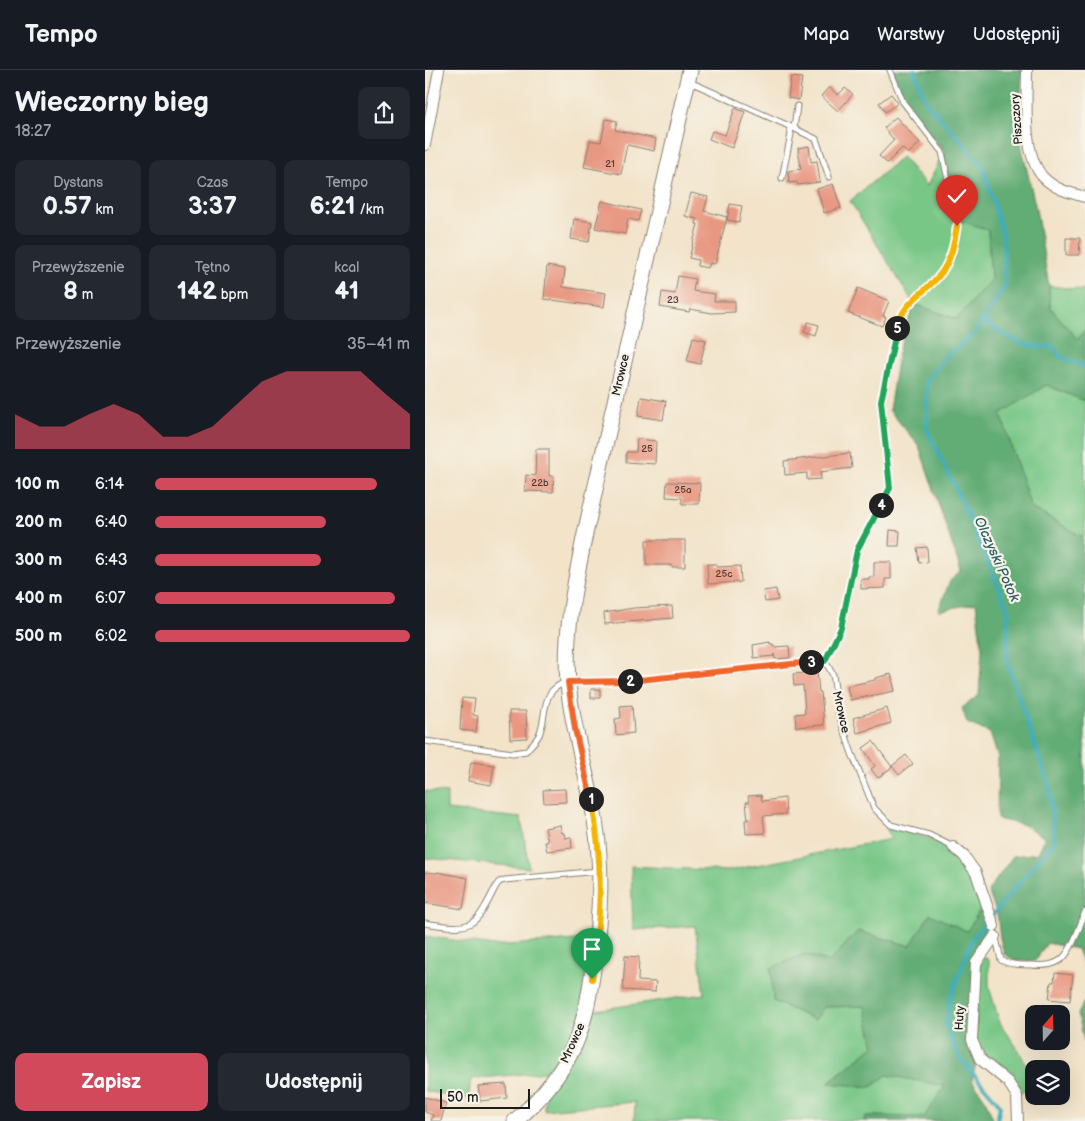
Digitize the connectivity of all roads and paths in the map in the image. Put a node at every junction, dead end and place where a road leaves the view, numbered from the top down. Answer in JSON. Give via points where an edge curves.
{"nodes":[{"id":1,"x":439,"y":70,"type":"edge"},
{"id":2,"x":890,"y":70,"type":"edge"},
{"id":3,"x":1027,"y":70,"type":"edge"},
{"id":4,"x":688,"y":76,"type":"edge"},
{"id":5,"x":797,"y":106,"type":"dead end"},
{"id":6,"x":792,"y":127,"type":"junction"},
{"id":7,"x":425,"y":145,"type":"edge"},
{"id":8,"x":829,"y":177,"type":"dead end"},
{"id":9,"x":782,"y":178,"type":"dead end"},
{"id":10,"x":1085,"y":197,"type":"edge"},
{"id":11,"x":825,"y":661,"type":"junction"},
{"id":12,"x":568,"y":682,"type":"junction"},
{"id":13,"x":425,"y":742,"type":"edge"},
{"id":14,"x":953,"y":847,"type":"joint"},
{"id":15,"x":601,"y":871,"type":"junction"},
{"id":16,"x":1085,"y":912,"type":"edge"},
{"id":17,"x":425,"y":923,"type":"edge"},
{"id":18,"x":994,"y":931,"type":"junction"},
{"id":19,"x":515,"y":1121,"type":"edge"},
{"id":20,"x":1018,"y":1121,"type":"edge"}],
"edges":[{"from":1,"to":7,"type":"street"},
{"from":2,"to":11,"type":"lane","via":[[903,102],[942,152],[957,226],[953,253],[939,276],[915,297],[900,317],[881,401],[890,488],[857,550],[841,628]]},
{"from":3,"to":10,"type":"street","name":"Piszczory","via":[[1028,129],[1036,166],[1050,183]]},
{"from":4,"to":6,"type":"lane","via":[[695,83]]},
{"from":4,"to":12,"type":"street","name":"Mrowce","via":[[574,585],[568,628]]},
{"from":5,"to":6,"type":"lane"},
{"from":6,"to":8,"type":"lane","via":[[815,139]]},
{"from":6,"to":9,"type":"lane"},
{"from":11,"to":12,"type":"lane","via":[[638,681]]},
{"from":11,"to":14,"type":"lane","name":"Mrowce","via":[[833,675],[839,715],[874,808],[891,826],[929,835]]},
{"from":12,"to":13,"type":"lane","via":[[551,691],[539,735],[526,751],[513,753]]},
{"from":12,"to":15,"type":"street","name":"Mrowce","via":[[595,818]]},
{"from":14,"to":18,"type":"street","name":"Mrowce","via":[[976,872]]},
{"from":15,"to":17,"type":"lane","via":[[505,880],[496,886],[477,920],[450,927]]},
{"from":15,"to":19,"type":"street","name":"Mrowce","via":[[594,963],[580,1030],[550,1086]]},
{"from":16,"to":18,"type":"lane","via":[[1069,950],[1061,961],[1046,966],[1017,965],[1001,960]]},
{"from":18,"to":20,"type":"street","name":"Huty","via":[[976,963],[972,1040],[980,1059],[1008,1082],[1017,1096]]}]}
